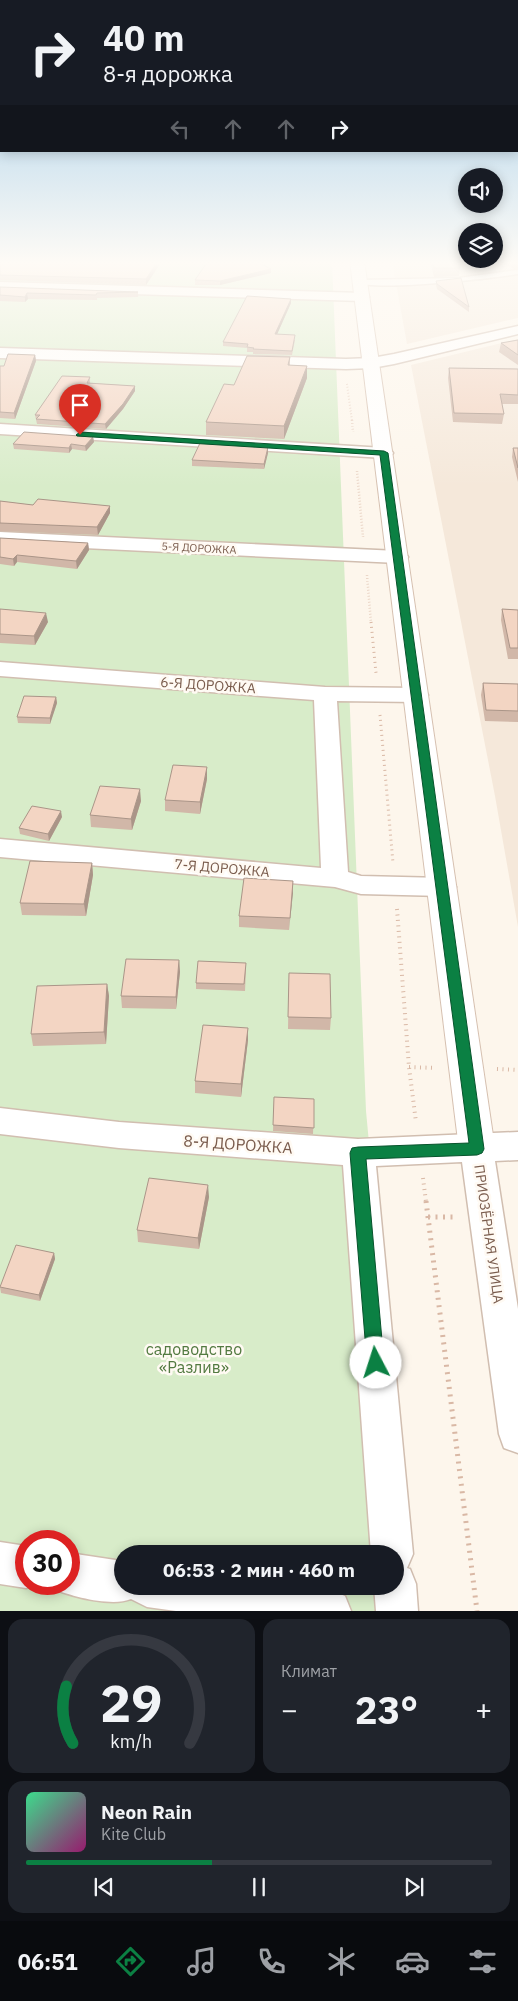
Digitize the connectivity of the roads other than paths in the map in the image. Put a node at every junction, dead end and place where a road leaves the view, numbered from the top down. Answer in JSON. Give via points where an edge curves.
{"nodes":[{"id":1,"x":368,"y":336,"type":"edge"},
{"id":2,"x":491,"y":336,"type":"edge"},
{"id":3,"x":0,"y":353,"type":"edge"},
{"id":4,"x":372,"y":363,"type":"junction"},
{"id":5,"x":0,"y":430,"type":"edge"},
{"id":6,"x":384,"y":453,"type":"junction"},
{"id":7,"x":0,"y":538,"type":"edge"},
{"id":8,"x":398,"y":557,"type":"junction"},
{"id":9,"x":0,"y":669,"type":"edge"},
{"id":10,"x":325,"y":694,"type":"junction"},
{"id":11,"x":417,"y":695,"type":"junction"},
{"id":12,"x":0,"y":848,"type":"edge"},
{"id":13,"x":335,"y":878,"type":"junction"},
{"id":14,"x":443,"y":887,"type":"junction"},
{"id":15,"x":0,"y":1121,"type":"edge"},
{"id":16,"x":518,"y":1146,"type":"edge"},
{"id":17,"x":477,"y":1149,"type":"junction"},
{"id":18,"x":358,"y":1153,"type":"junction"},
{"id":19,"x":518,"y":1434,"type":"edge"},
{"id":20,"x":391,"y":1545,"type":"edge"},
{"id":21,"x":0,"y":1563,"type":"edge"},
{"id":22,"x":15,"y":1565,"type":"edge"},
{"id":23,"x":80,"y":1576,"type":"edge"},
{"id":24,"x":114,"y":1581,"type":"edge"},
{"id":25,"x":213,"y":1595,"type":"edge"},
{"id":26,"x":396,"y":1595,"type":"edge"},
{"id":27,"x":330,"y":1611,"type":"edge"},
{"id":28,"x":397,"y":1611,"type":"edge"}],
"edges":[{"from":1,"to":4,"type":"street","name":"ПРИОЗЁРНАЯ УЛИЦА"},
{"from":2,"to":4,"type":"street"},
{"from":3,"to":4,"type":"street"},
{"from":4,"to":6,"type":"street","name":"ПРИОЗЁРНАЯ УЛИЦА"},
{"from":5,"to":6,"type":"street"},
{"from":6,"to":8,"type":"street","name":"ПРИОЗЁРНАЯ УЛИЦА"},
{"from":7,"to":8,"type":"street","name":"5-Я ДОРОЖКА"},
{"from":8,"to":11,"type":"street","name":"ПРИОЗЁРНАЯ УЛИЦА"},
{"from":9,"to":10,"type":"street","name":"6-Я ДОРОЖКА"},
{"from":10,"to":11,"type":"street","name":"6-Я ДОРОЖКА"},
{"from":10,"to":13,"type":"street"},
{"from":11,"to":14,"type":"street","name":"ПРИОЗЁРНАЯ УЛИЦА"},
{"from":12,"to":13,"type":"street","name":"7-Я ДОРОЖКА"},
{"from":13,"to":14,"type":"street","name":"7-Я ДОРОЖКА","via":[[361,886]]},
{"from":14,"to":17,"type":"street","name":"ПРИОЗЁРНАЯ УЛИЦА"},
{"from":15,"to":18,"type":"street","name":"8-Я ДОРОЖКА","via":[[119,1135]]},
{"from":16,"to":17,"type":"street","name":"8-Я ДОРОЖКА"},
{"from":17,"to":18,"type":"street","name":"8-Я ДОРОЖКА"},
{"from":17,"to":19,"type":"street","name":"ПРИОЗЁРНАЯ УЛИЦА"},
{"from":18,"to":20,"type":"street"},
{"from":21,"to":22,"type":"street"},
{"from":23,"to":24,"type":"street"},
{"from":25,"to":27,"type":"street"},
{"from":26,"to":28,"type":"street"}]}
